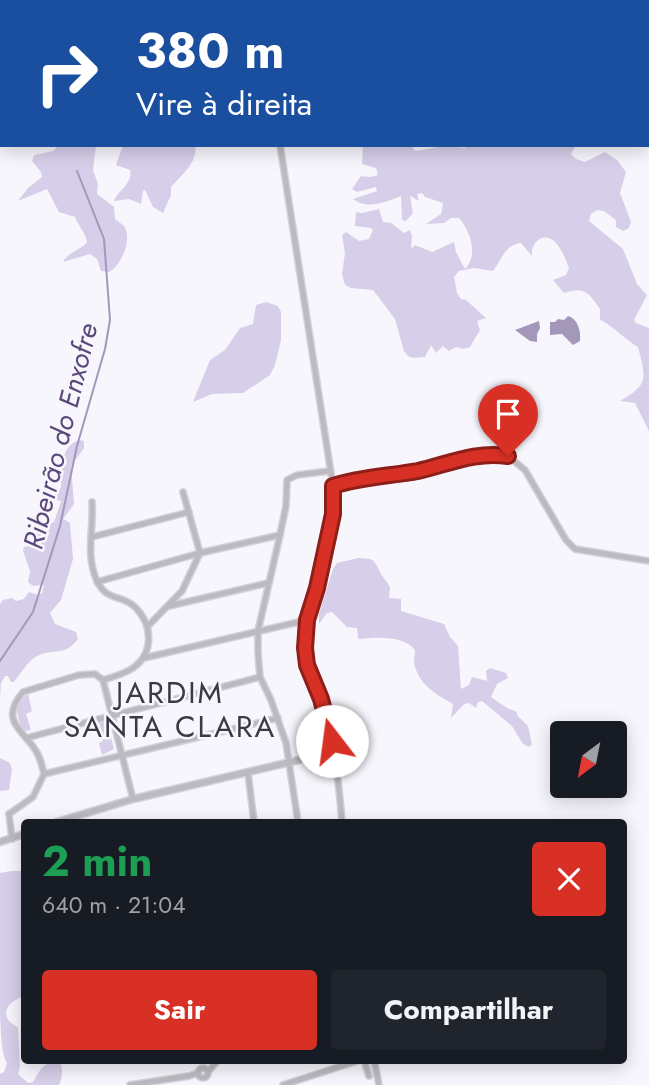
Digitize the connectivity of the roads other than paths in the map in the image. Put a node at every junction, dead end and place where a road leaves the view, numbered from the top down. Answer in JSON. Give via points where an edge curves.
{"nodes":[{"id":1,"x":280,"y":147,"type":"edge"},
{"id":2,"x":330,"y":471,"type":"junction"},
{"id":3,"x":333,"y":486,"type":"junction"},
{"id":4,"x":183,"y":492,"type":"dead end"},
{"id":5,"x":92,"y":502,"type":"dead end"},
{"id":6,"x":188,"y":512,"type":"junction"},
{"id":7,"x":280,"y":535,"type":"junction"},
{"id":8,"x":92,"y":537,"type":"junction"},
{"id":9,"x":200,"y":553,"type":"junction"},
{"id":10,"x":649,"y":561,"type":"edge"},
{"id":11,"x":97,"y":582,"type":"junction"},
{"id":12,"x":268,"y":583,"type":"junction"},
{"id":13,"x":182,"y":591,"type":"junction"},
{"id":14,"x":190,"y":600,"type":"junction"},
{"id":15,"x":169,"y":606,"type":"junction"},
{"id":16,"x":307,"y":620,"type":"junction"},
{"id":17,"x":148,"y":626,"type":"junction"},
{"id":18,"x":258,"y":631,"type":"junction"},
{"id":19,"x":144,"y":658,"type":"junction"},
{"id":20,"x":260,"y":677,"type":"junction"},
{"id":21,"x":103,"y":680,"type":"junction"},
{"id":22,"x":112,"y":714,"type":"junction"},
{"id":23,"x":278,"y":719,"type":"junction"},
{"id":24,"x":26,"y":738,"type":"junction"},
{"id":25,"x":333,"y":752,"type":"junction"},
{"id":26,"x":124,"y":755,"type":"junction"},
{"id":27,"x":290,"y":761,"type":"junction"},
{"id":28,"x":248,"y":773,"type":"junction"},
{"id":29,"x":44,"y":774,"type":"junction"},
{"id":30,"x":134,"y":799,"type":"junction"},
{"id":31,"x":0,"y":809,"type":"edge"},
{"id":32,"x":9,"y":814,"type":"junction"},
{"id":33,"x":67,"y":819,"type":"edge"},
{"id":34,"x":254,"y":819,"type":"edge"},
{"id":35,"x":298,"y":819,"type":"edge"},
{"id":36,"x":342,"y":819,"type":"edge"},
{"id":37,"x":21,"y":835,"type":"edge"},
{"id":38,"x":12,"y":839,"type":"junction"},
{"id":39,"x":0,"y":842,"type":"edge"},
{"id":40,"x":203,"y":1064,"type":"edge"},
{"id":41,"x":215,"y":1064,"type":"edge"},
{"id":42,"x":351,"y":1064,"type":"edge"},
{"id":43,"x":365,"y":1064,"type":"edge"},
{"id":44,"x":374,"y":1064,"type":"edge"},
{"id":45,"x":199,"y":1071,"type":"junction"},
{"id":46,"x":207,"y":1075,"type":"junction"},
{"id":47,"x":369,"y":1076,"type":"dead end"},
{"id":48,"x":130,"y":1085,"type":"edge"},
{"id":49,"x":206,"y":1085,"type":"edge"},
{"id":50,"x":283,"y":1085,"type":"edge"},
{"id":51,"x":379,"y":1085,"type":"edge"}],
"edges":[{"from":1,"to":2,"type":"street"},
{"from":2,"to":3,"type":"street"},
{"from":2,"to":7,"type":"street","via":[[287,480]]},
{"from":3,"to":10,"type":"street","via":[[475,455],[508,456],[525,470],[575,549]]},
{"from":3,"to":16,"type":"street","via":[[333,514]]},
{"from":4,"to":6,"type":"street"},
{"from":5,"to":8,"type":"street"},
{"from":6,"to":8,"type":"street"},
{"from":6,"to":9,"type":"street"},
{"from":7,"to":9,"type":"street"},
{"from":7,"to":12,"type":"street"},
{"from":8,"to":11,"type":"street","via":[[89,553]]},
{"from":9,"to":11,"type":"street"},
{"from":9,"to":13,"type":"street"},
{"from":11,"to":17,"type":"street","via":[[107,596],[135,607]]},
{"from":12,"to":14,"type":"street"},
{"from":12,"to":18,"type":"street"},
{"from":13,"to":14,"type":"street"},
{"from":13,"to":15,"type":"street"},
{"from":14,"to":15,"type":"street"},
{"from":15,"to":17,"type":"street"},
{"from":16,"to":18,"type":"street"},
{"from":16,"to":25,"type":"street","via":[[307,665],[321,699]]},
{"from":17,"to":19,"type":"street"},
{"from":18,"to":19,"type":"street"},
{"from":18,"to":20,"type":"street"},
{"from":19,"to":21,"type":"street","via":[[124,673]]},
{"from":20,"to":22,"type":"street"},
{"from":20,"to":23,"type":"street"},
{"from":21,"to":22,"type":"street"},
{"from":21,"to":24,"type":"street","via":[[90,673],[23,692],[12,711],[16,728]]},
{"from":22,"to":24,"type":"street"},
{"from":22,"to":26,"type":"street"},
{"from":23,"to":26,"type":"street"},
{"from":23,"to":27,"type":"street"},
{"from":24,"to":29,"type":"street"},
{"from":25,"to":27,"type":"street"},
{"from":25,"to":36,"type":"street"},
{"from":26,"to":29,"type":"street"},
{"from":26,"to":30,"type":"street"},
{"from":27,"to":28,"type":"street"},
{"from":27,"to":35,"type":"street"},
{"from":28,"to":30,"type":"street"},
{"from":28,"to":34,"type":"street"},
{"from":29,"to":32,"type":"street","via":[[33,797]]},
{"from":30,"to":33,"type":"street"},
{"from":31,"to":32,"type":"street"},
{"from":32,"to":38,"type":"street"},
{"from":37,"to":38,"type":"street"},
{"from":38,"to":39,"type":"street"},
{"from":40,"to":45,"type":"street"},
{"from":41,"to":46,"type":"street"},
{"from":42,"to":50,"type":"street"},
{"from":43,"to":47,"type":"street"},
{"from":44,"to":51,"type":"street"},
{"from":45,"to":46,"type":"street","via":[[204,1068]]},
{"from":45,"to":48,"type":"street"},
{"from":46,"to":49,"type":"street"}]}
